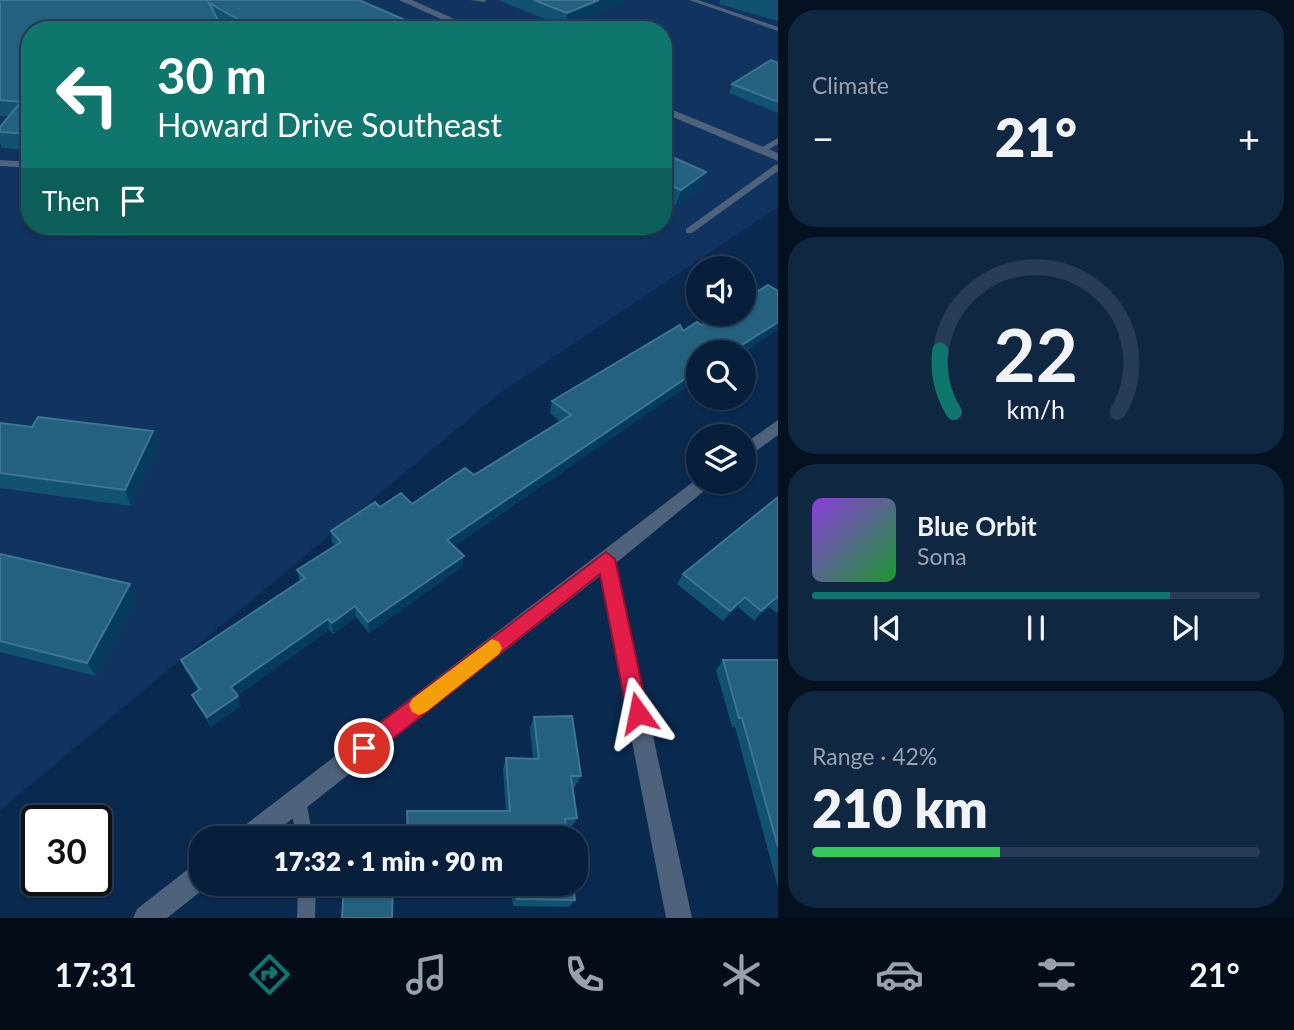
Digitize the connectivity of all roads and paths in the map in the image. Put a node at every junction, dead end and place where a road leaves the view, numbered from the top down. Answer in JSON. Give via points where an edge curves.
{"nodes":[{"id":1,"x":404,"y":0,"type":"edge"},
{"id":2,"x":473,"y":0,"type":"edge"},
{"id":3,"x":484,"y":0,"type":"edge"},
{"id":4,"x":692,"y":0,"type":"edge"},
{"id":5,"x":453,"y":21,"type":"edge"},
{"id":6,"x":778,"y":29,"type":"edge"},
{"id":7,"x":672,"y":113,"type":"edge"},
{"id":8,"x":778,"y":140,"type":"edge"},
{"id":9,"x":761,"y":150,"type":"junction"},
{"id":10,"x":778,"y":158,"type":"edge"},
{"id":11,"x":0,"y":163,"type":"edge"},
{"id":12,"x":21,"y":164,"type":"edge"},
{"id":13,"x":778,"y":167,"type":"edge"},
{"id":14,"x":689,"y":231,"type":"dead end"},
{"id":15,"x":778,"y":426,"type":"edge"},
{"id":16,"x":756,"y":443,"type":"edge"},
{"id":17,"x":690,"y":494,"type":"edge"},
{"id":18,"x":606,"y":559,"type":"junction"},
{"id":19,"x":298,"y":800,"type":"junction"},
{"id":20,"x":264,"y":826,"type":"edge"},
{"id":21,"x":303,"y":826,"type":"edge"},
{"id":22,"x":189,"y":884,"type":"edge"},
{"id":23,"x":307,"y":896,"type":"edge"},
{"id":24,"x":146,"y":918,"type":"edge"},
{"id":25,"x":306,"y":918,"type":"edge"},
{"id":26,"x":679,"y":918,"type":"edge"}],
"edges":[{"from":1,"to":5,"type":"street"},
{"from":2,"to":3,"type":"lane"},
{"from":4,"to":6,"type":"lane"},
{"from":7,"to":9,"type":"street"},
{"from":8,"to":9,"type":"lane"},
{"from":9,"to":10,"type":"street"},
{"from":11,"to":12,"type":"lane"},
{"from":13,"to":14,"type":"lane"},
{"from":15,"to":16,"type":"street"},
{"from":17,"to":18,"type":"street"},
{"from":18,"to":19,"type":"street"},
{"from":18,"to":26,"type":"street"},
{"from":19,"to":20,"type":"street"},
{"from":19,"to":21,"type":"lane"},
{"from":22,"to":24,"type":"street"},
{"from":23,"to":25,"type":"lane"}]}
